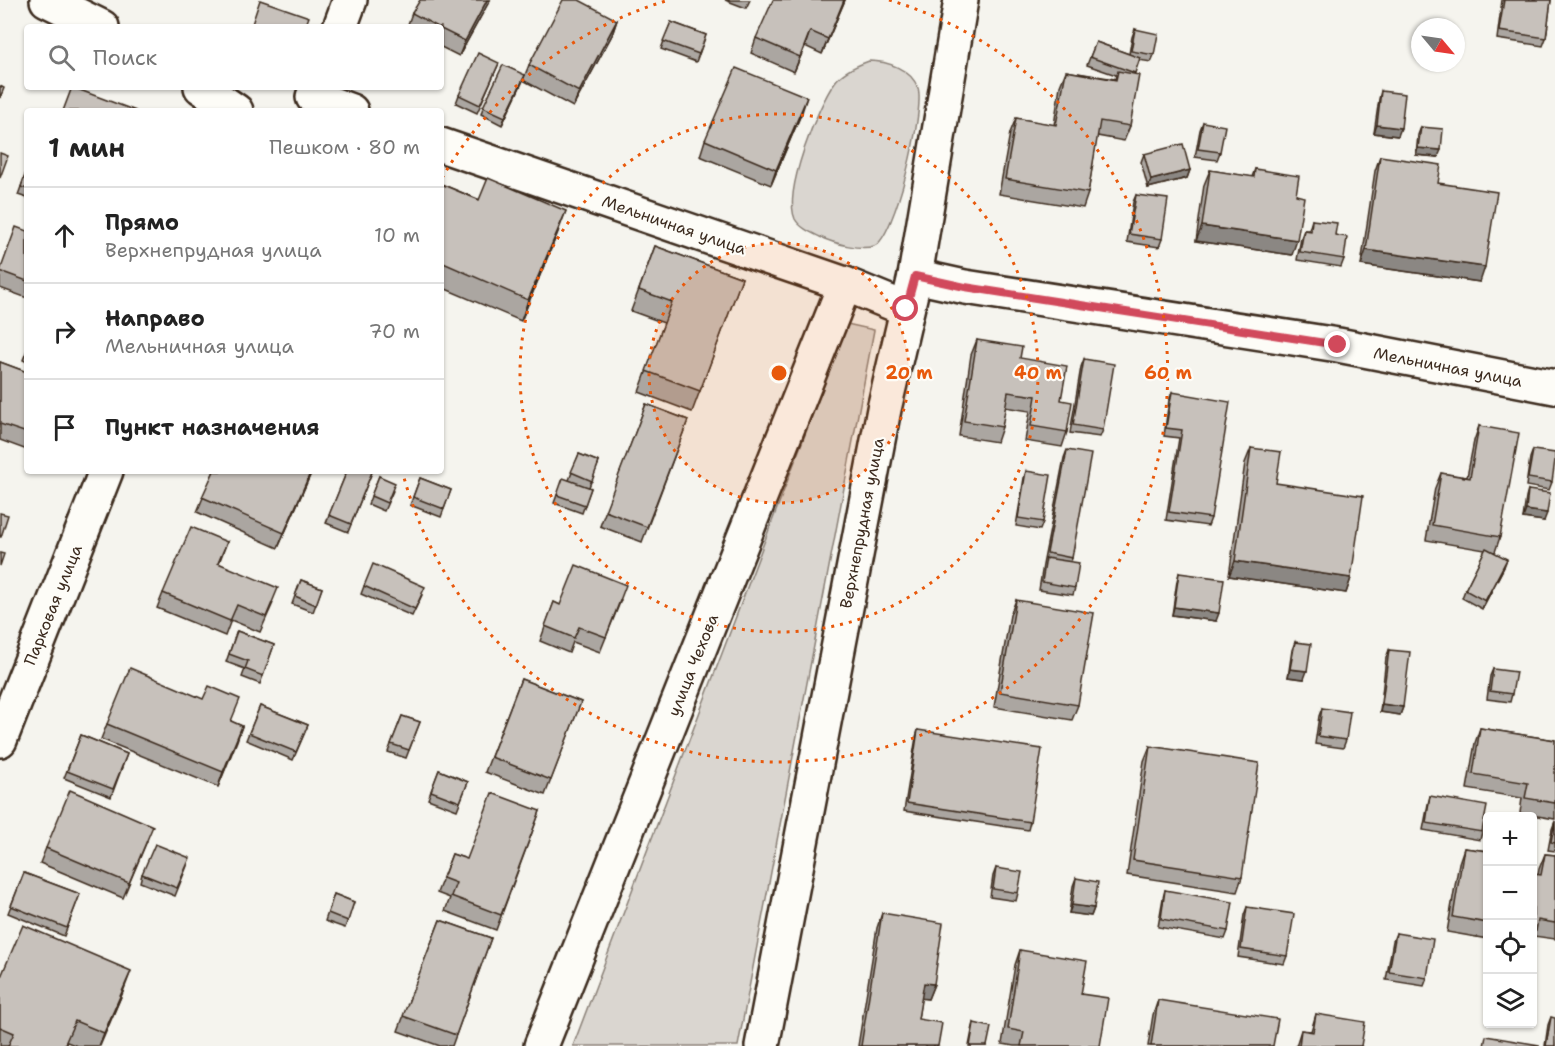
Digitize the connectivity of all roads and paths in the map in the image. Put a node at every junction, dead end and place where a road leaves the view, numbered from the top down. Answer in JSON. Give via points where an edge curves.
{"nodes":[{"id":1,"x":47,"y":0,"type":"edge"},
{"id":2,"x":350,"y":0,"type":"edge"},
{"id":3,"x":961,"y":0,"type":"edge"},
{"id":4,"x":96,"y":24,"type":"edge"},
{"id":5,"x":341,"y":24,"type":"edge"},
{"id":6,"x":205,"y":90,"type":"edge"},
{"id":7,"x":307,"y":98,"type":"edge"},
{"id":8,"x":232,"y":108,"type":"edge"},
{"id":9,"x":341,"y":108,"type":"edge"},
{"id":10,"x":444,"y":146,"type":"edge"},
{"id":11,"x":915,"y":276,"type":"junction"},
{"id":12,"x":845,"y":284,"type":"junction"},
{"id":13,"x":906,"y":309,"type":"junction"},
{"id":14,"x":1555,"y":387,"type":"edge"},
{"id":15,"x":105,"y":474,"type":"edge"},
{"id":16,"x":0,"y":740,"type":"edge"},
{"id":17,"x":541,"y":1046,"type":"edge"},
{"id":18,"x":762,"y":1046,"type":"edge"}],
"edges":[{"from":1,"to":4,"type":"street"},
{"from":2,"to":5,"type":"street"},
{"from":3,"to":11,"type":"street","name":"Верхнепрудная улица"},
{"from":6,"to":8,"type":"street"},
{"from":7,"to":9,"type":"street"},
{"from":10,"to":12,"type":"street","name":"Мельничная улица"},
{"from":11,"to":13,"type":"street","name":"Верхнепрудная улица"},
{"from":11,"to":14,"type":"street","name":"Мельничная улица","via":[[1338,345]]},
{"from":12,"to":13,"type":"street","name":"Мельничная улица"},
{"from":12,"to":17,"type":"street","name":"улица Чехова"},
{"from":13,"to":18,"type":"street","name":"Верхнепрудная улица"},
{"from":15,"to":16,"type":"street","name":"Парковая улица"}]}
